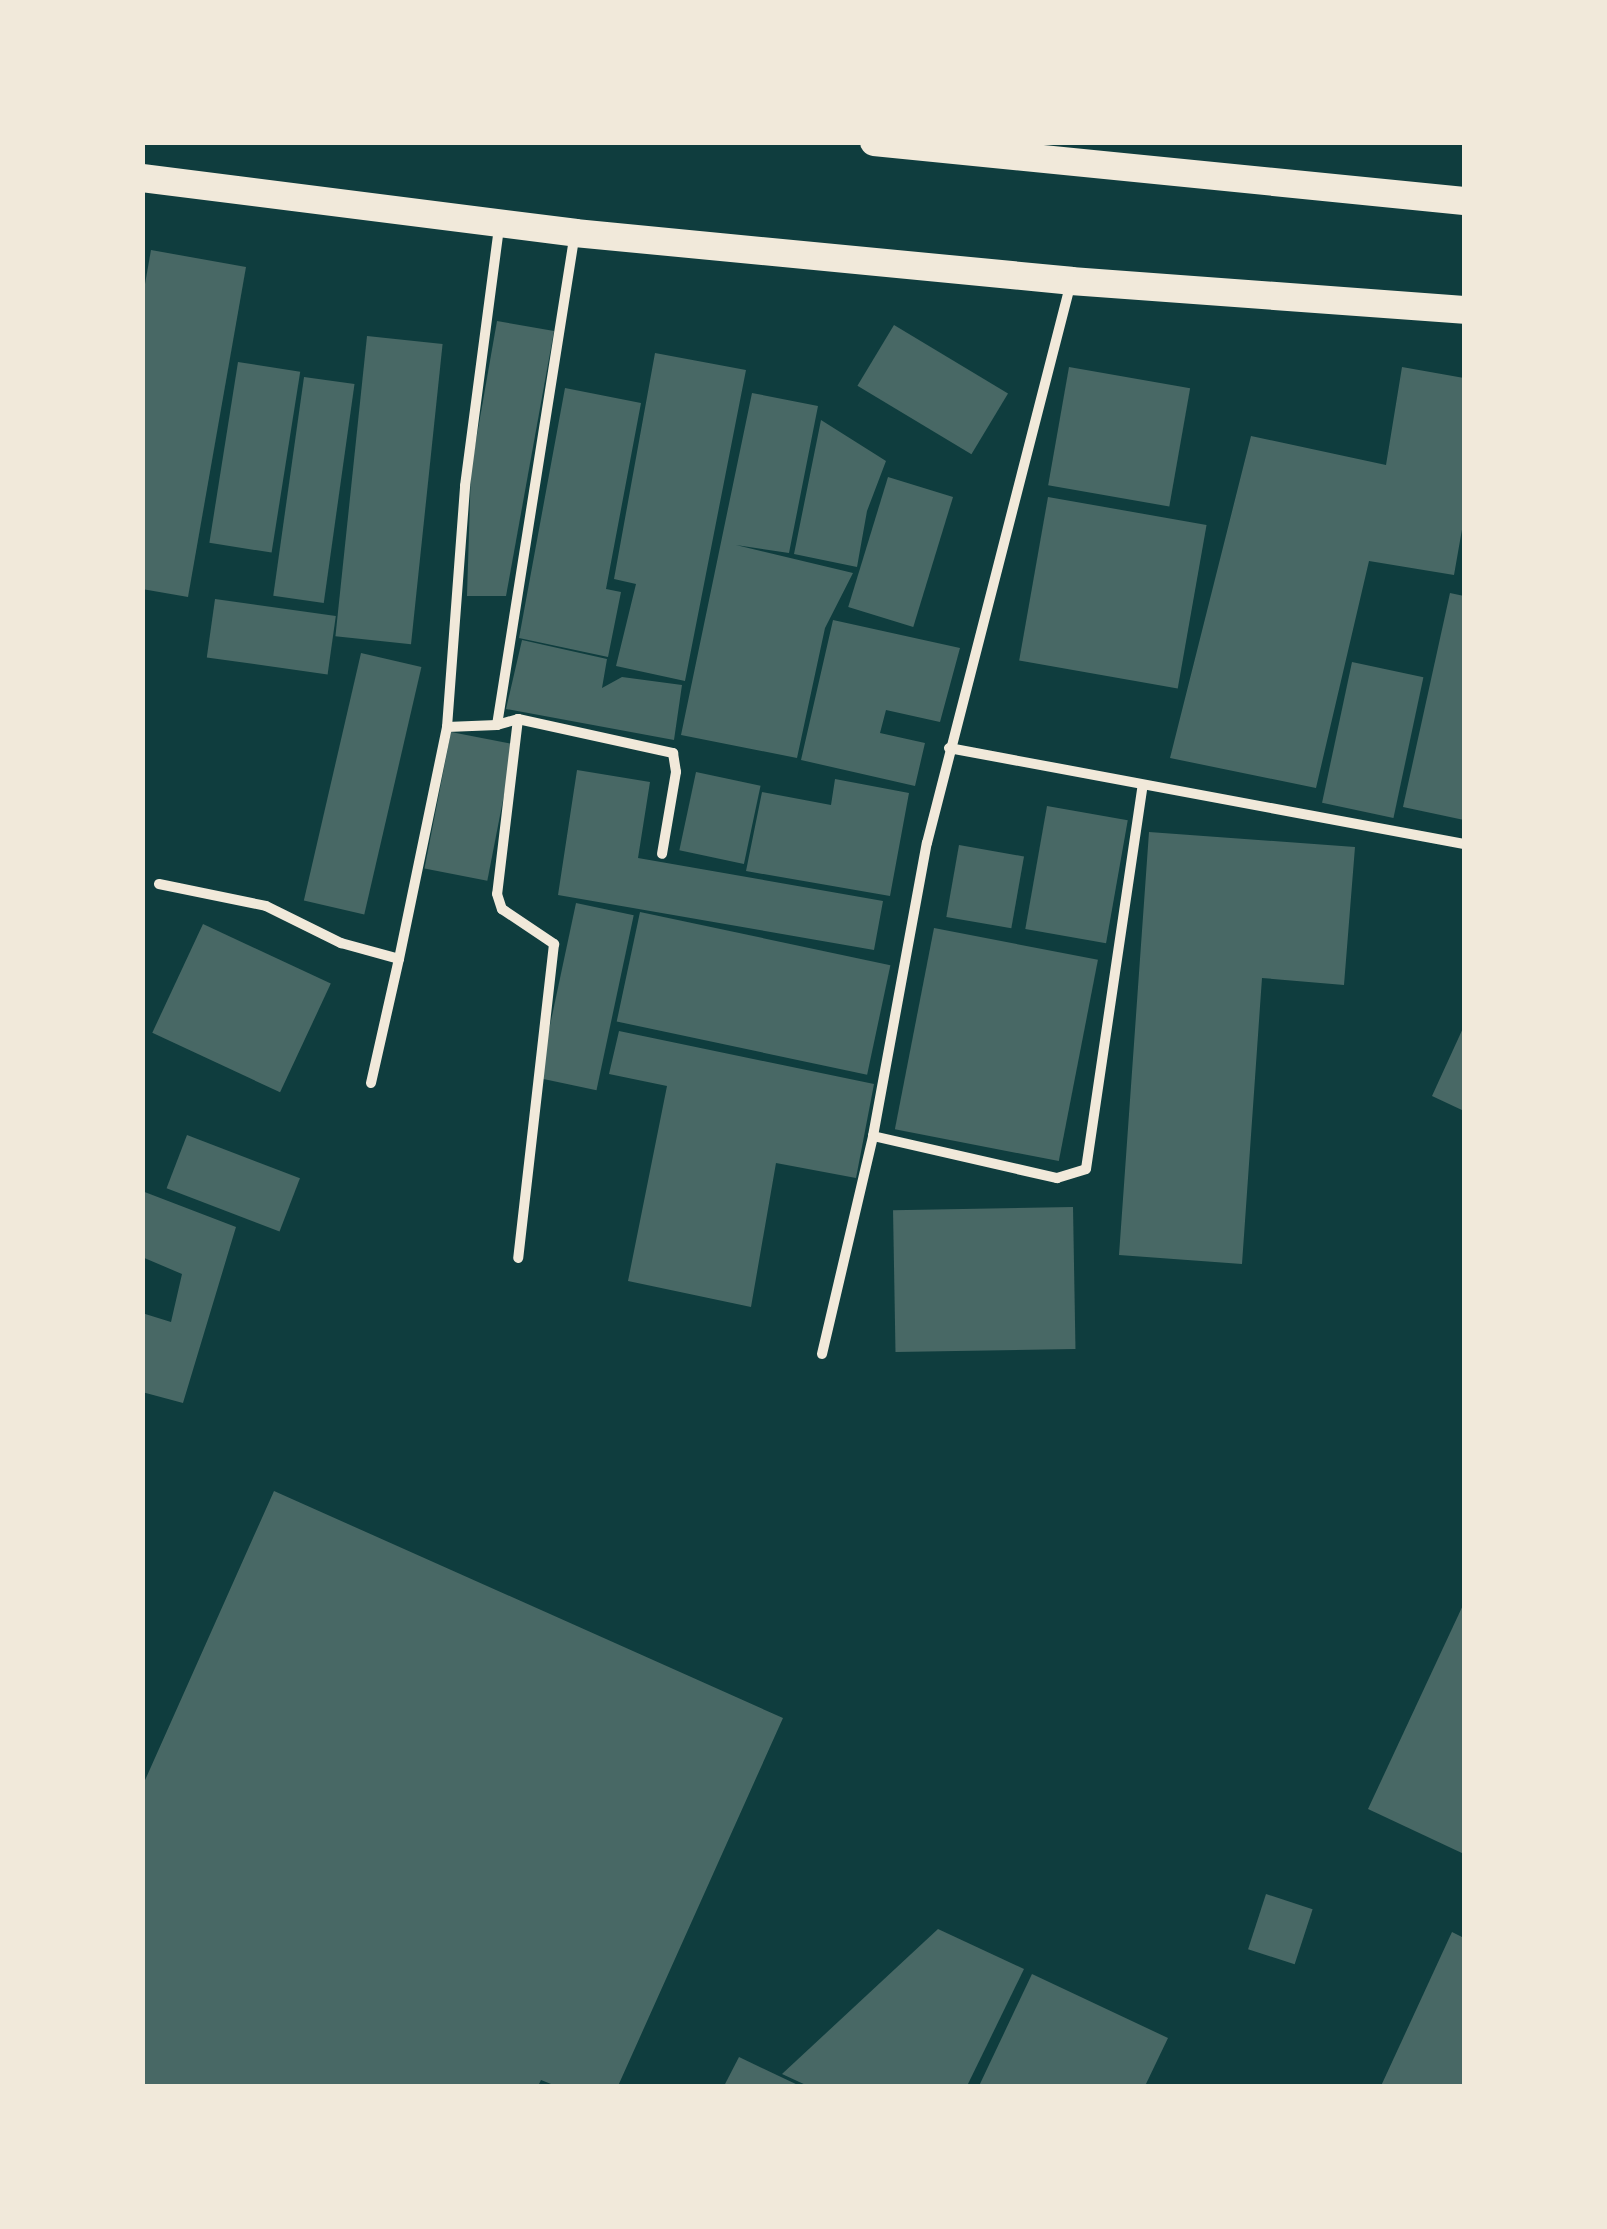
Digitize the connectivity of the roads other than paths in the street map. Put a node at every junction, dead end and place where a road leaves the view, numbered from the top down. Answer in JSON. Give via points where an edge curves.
{"nodes":[{"id":1,"x":874,"y":142,"type":"edge"},
{"id":2,"x":142,"y":178,"type":"edge"},
{"id":3,"x":1464,"y":201,"type":"edge"},
{"id":4,"x":499,"y":225,"type":"junction"},
{"id":5,"x":576,"y":233,"type":"junction"},
{"id":6,"x":1071,"y":281,"type":"junction"},
{"id":7,"x":1464,"y":310,"type":"edge"},
{"id":8,"x":518,"y":719,"type":"junction"},
{"id":9,"x":497,"y":725,"type":"junction"},
{"id":10,"x":447,"y":727,"type":"junction"},
{"id":11,"x":949,"y":748,"type":"junction"},
{"id":12,"x":1142,"y":784,"type":"junction"},
{"id":13,"x":1464,"y":844,"type":"edge"},
{"id":14,"x":662,"y":854,"type":"dead end"},
{"id":15,"x":159,"y":884,"type":"dead end"},
{"id":16,"x":399,"y":959,"type":"junction"},
{"id":17,"x":372,"y":1083,"type":"dead end"},
{"id":18,"x":873,"y":1136,"type":"junction"},
{"id":19,"x":518,"y":1258,"type":"dead end"},
{"id":20,"x":822,"y":1354,"type":"dead end"}],
"edges":[{"from":1,"to":3,"type":"highway"},
{"from":2,"to":4,"type":"highway"},
{"from":4,"to":5,"type":"highway"},
{"from":4,"to":10,"type":"street","via":[[465,486]]},
{"from":5,"to":6,"type":"highway"},
{"from":5,"to":9,"type":"street"},
{"from":6,"to":7,"type":"highway"},
{"from":6,"to":11,"type":"street"},
{"from":8,"to":9,"type":"street"},
{"from":8,"to":14,"type":"street","via":[[673,753],[676,772]]},
{"from":8,"to":19,"type":"street","via":[[497,894],[502,909],[554,944]]},
{"from":9,"to":10,"type":"street"},
{"from":10,"to":16,"type":"street"},
{"from":11,"to":12,"type":"street"},
{"from":11,"to":18,"type":"street"},
{"from":12,"to":13,"type":"street"},
{"from":12,"to":18,"type":"street","via":[[1086,1169],[1057,1178]]},
{"from":15,"to":16,"type":"street","via":[[266,906],[341,943]]},
{"from":16,"to":17,"type":"street"},
{"from":18,"to":20,"type":"street"}]}
